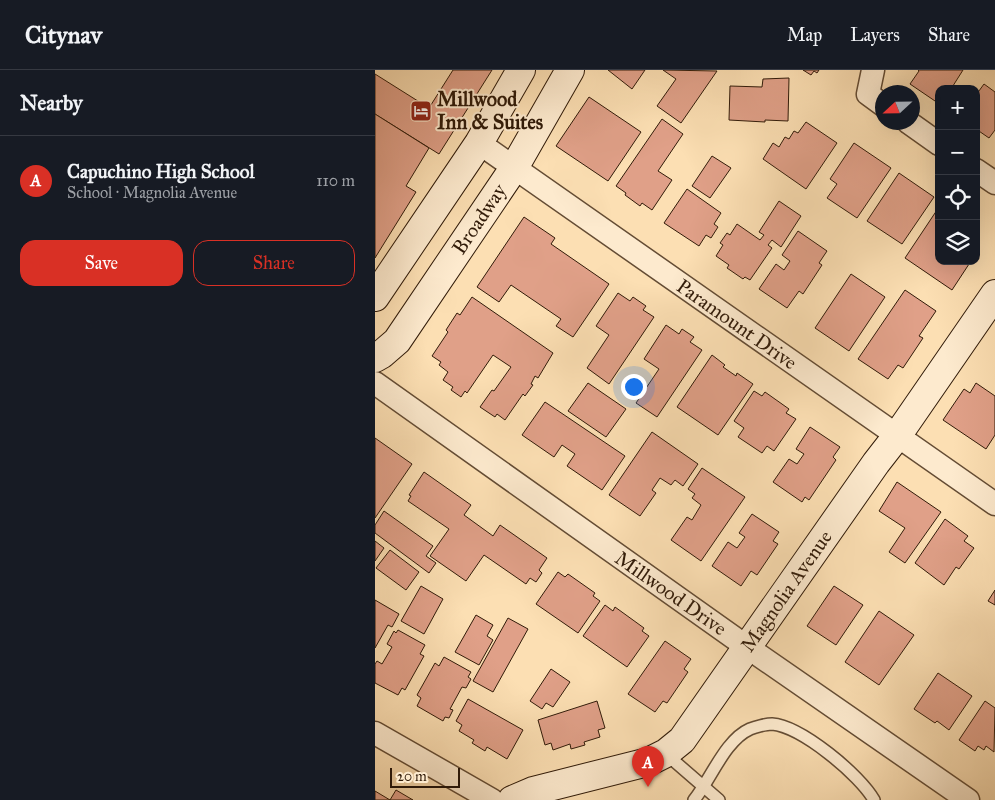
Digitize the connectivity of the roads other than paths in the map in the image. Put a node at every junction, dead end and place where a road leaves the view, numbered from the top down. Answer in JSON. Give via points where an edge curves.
{"nodes":[{"id":1,"x":521,"y":70,"type":"edge"},
{"id":2,"x":570,"y":70,"type":"edge"},
{"id":3,"x":873,"y":70,"type":"edge"},
{"id":4,"x":875,"y":100,"type":"edge"},
{"id":5,"x":919,"y":130,"type":"edge"},
{"id":6,"x":935,"y":141,"type":"edge"},
{"id":7,"x":479,"y":143,"type":"junction"},
{"id":8,"x":514,"y":168,"type":"junction"},
{"id":9,"x":980,"y":173,"type":"edge"},
{"id":10,"x":995,"y":184,"type":"edge"},
{"id":11,"x":995,"y":294,"type":"edge"},
{"id":12,"x":375,"y":297,"type":"edge"},
{"id":13,"x":375,"y":358,"type":"edge"},
{"id":14,"x":375,"y":383,"type":"edge"},
{"id":15,"x":897,"y":436,"type":"junction"},
{"id":16,"x":995,"y":504,"type":"edge"},
{"id":17,"x":747,"y":647,"type":"junction"},
{"id":18,"x":375,"y":733,"type":"edge"},
{"id":19,"x":666,"y":753,"type":"junction"},
{"id":20,"x":704,"y":787,"type":"junction"},
{"id":21,"x":492,"y":800,"type":"edge"},
{"id":22,"x":512,"y":800,"type":"edge"},
{"id":23,"x":694,"y":800,"type":"edge"},
{"id":24,"x":719,"y":800,"type":"edge"},
{"id":25,"x":874,"y":800,"type":"edge"},
{"id":26,"x":967,"y":800,"type":"edge"}],
"edges":[{"from":1,"to":7,"type":"main road"},
{"from":2,"to":8,"type":"main road","name":"Broadway"},
{"from":3,"to":4,"type":"street","via":[[867,94]]},
{"from":5,"to":6,"type":"street"},
{"from":7,"to":8,"type":"street","name":"Paramount Drive"},
{"from":7,"to":12,"type":"main road"},
{"from":8,"to":13,"type":"main road","name":"Broadway","via":[[397,341]]},
{"from":8,"to":15,"type":"street","name":"Paramount Drive"},
{"from":9,"to":10,"type":"street"},
{"from":11,"to":15,"type":"main road","name":"Magnolia Avenue"},
{"from":14,"to":17,"type":"street","name":"Millwood Drive"},
{"from":15,"to":16,"type":"street","name":"Paramount Drive"},
{"from":15,"to":17,"type":"main road","name":"Magnolia Avenue"},
{"from":17,"to":19,"type":"main road","name":"Magnolia Avenue","via":[[682,740]]},
{"from":17,"to":26,"type":"street","name":"Millwood Drive"},
{"from":18,"to":21,"type":"street"},
{"from":19,"to":20,"type":"lane"},
{"from":19,"to":22,"type":"main road","name":"Magnolia Avenue","via":[[648,762],[533,791]]},
{"from":20,"to":23,"type":"lane"},
{"from":20,"to":24,"type":"lane"},
{"from":20,"to":25,"type":"lane","via":[[727,746],[749,729],[772,724],[796,732],[833,756]]}]}
